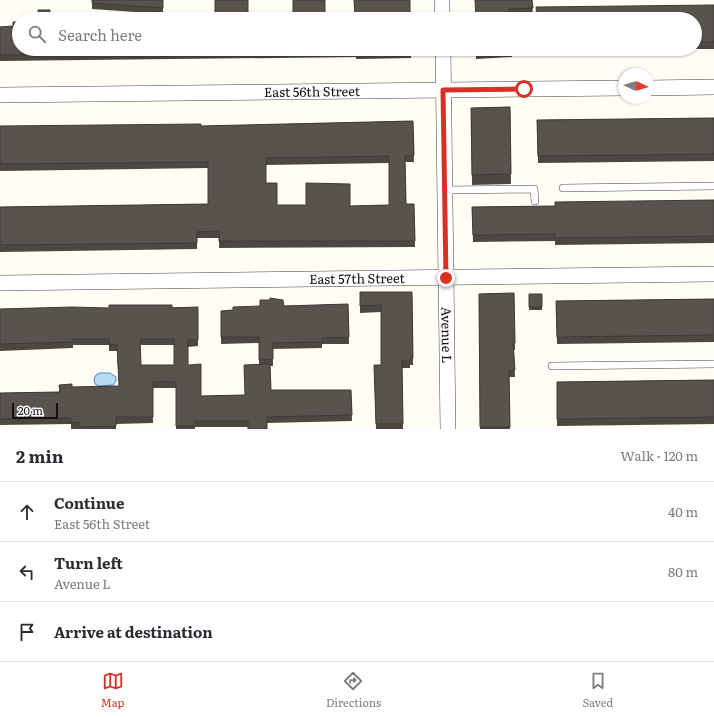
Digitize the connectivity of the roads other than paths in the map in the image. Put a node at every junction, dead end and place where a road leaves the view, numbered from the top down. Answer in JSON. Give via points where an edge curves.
{"nodes":[{"id":1,"x":442,"y":0,"type":"edge"},
{"id":2,"x":442,"y":12,"type":"edge"},
{"id":3,"x":443,"y":56,"type":"edge"},
{"id":4,"x":714,"y":87,"type":"edge"},
{"id":5,"x":618,"y":88,"type":"edge"},
{"id":6,"x":654,"y":88,"type":"edge"},
{"id":7,"x":443,"y":90,"type":"junction"},
{"id":8,"x":0,"y":95,"type":"edge"},
{"id":9,"x":714,"y":186,"type":"edge"},
{"id":10,"x":563,"y":188,"type":"dead end"},
{"id":11,"x":444,"y":190,"type":"junction"},
{"id":12,"x":535,"y":201,"type":"dead end"},
{"id":13,"x":714,"y":274,"type":"edge"},
{"id":14,"x":446,"y":278,"type":"junction"},
{"id":15,"x":0,"y":283,"type":"edge"},
{"id":16,"x":714,"y":364,"type":"edge"},
{"id":17,"x":552,"y":366,"type":"dead end"},
{"id":18,"x":448,"y":429,"type":"edge"}],
"edges":[{"from":1,"to":2,"type":"street"},
{"from":3,"to":7,"type":"street","name":"Avenue L"},
{"from":4,"to":6,"type":"street"},
{"from":5,"to":7,"type":"street","name":"East 56th Street"},
{"from":7,"to":8,"type":"street","name":"East 56th Street"},
{"from":7,"to":11,"type":"street","name":"Avenue L"},
{"from":9,"to":10,"type":"lane"},
{"from":11,"to":12,"type":"lane","via":[[534,189]]},
{"from":11,"to":14,"type":"street","name":"Avenue L"},
{"from":13,"to":14,"type":"street","name":"East 57th Street"},
{"from":14,"to":15,"type":"street","name":"East 57th Street"},
{"from":14,"to":18,"type":"street","name":"Avenue L"},
{"from":16,"to":17,"type":"lane"}]}
